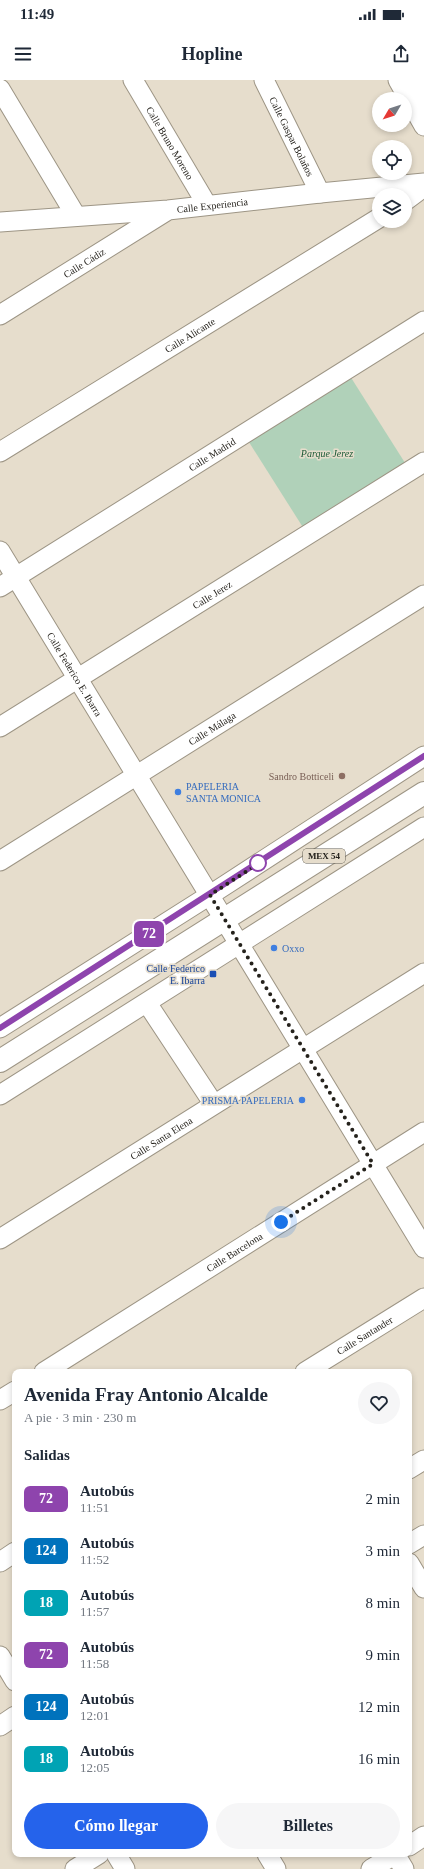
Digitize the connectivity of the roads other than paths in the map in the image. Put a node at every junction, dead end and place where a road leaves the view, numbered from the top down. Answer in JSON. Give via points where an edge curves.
{"nodes":[{"id":1,"x":133,"y":80,"type":"edge"},
{"id":2,"x":264,"y":80,"type":"edge"},
{"id":3,"x":398,"y":80,"type":"edge"},
{"id":4,"x":414,"y":80,"type":"edge"},
{"id":5,"x":0,"y":89,"type":"edge"},
{"id":6,"x":424,"y":98,"type":"edge"},
{"id":7,"x":424,"y":126,"type":"edge"},
{"id":8,"x":423,"y":184,"type":"edge"},
{"id":9,"x":320,"y":193,"type":"junction"},
{"id":10,"x":412,"y":196,"type":"edge"},
{"id":11,"x":207,"y":205,"type":"junction"},
{"id":12,"x":168,"y":210,"type":"junction"},
{"id":13,"x":76,"y":216,"type":"junction"},
{"id":14,"x":0,"y":222,"type":"edge"},
{"id":15,"x":372,"y":222,"type":"edge"},
{"id":16,"x":0,"y":315,"type":"edge"},
{"id":17,"x":424,"y":321,"type":"edge"},
{"id":18,"x":0,"y":452,"type":"edge"},
{"id":19,"x":424,"y":462,"type":"edge"},
{"id":20,"x":0,"y":551,"type":"edge"},
{"id":21,"x":16,"y":577,"type":"junction"},
{"id":22,"x":0,"y":587,"type":"edge"},
{"id":23,"x":424,"y":595,"type":"edge"},
{"id":24,"x":78,"y":678,"type":"junction"},
{"id":25,"x":0,"y":727,"type":"edge"},
{"id":26,"x":424,"y":756,"type":"edge"},
{"id":27,"x":137,"y":775,"type":"junction"},
{"id":28,"x":424,"y":793,"type":"edge"},
{"id":29,"x":424,"y":827,"type":"edge"},
{"id":30,"x":0,"y":861,"type":"edge"},
{"id":31,"x":210,"y":895,"type":"junction"},
{"id":32,"x":225,"y":919,"type":"junction"},
{"id":33,"x":240,"y":943,"type":"junction"},
{"id":34,"x":424,"y":973,"type":"edge"},
{"id":35,"x":147,"y":1003,"type":"junction"},
{"id":36,"x":0,"y":1028,"type":"edge"},
{"id":37,"x":304,"y":1048,"type":"junction"},
{"id":38,"x":0,"y":1061,"type":"edge"},
{"id":39,"x":0,"y":1095,"type":"edge"},
{"id":40,"x":208,"y":1097,"type":"dead end"},
{"id":41,"x":424,"y":1132,"type":"edge"},
{"id":42,"x":373,"y":1164,"type":"junction"},
{"id":43,"x":0,"y":1239,"type":"edge"},
{"id":44,"x":424,"y":1248,"type":"edge"},
{"id":45,"x":424,"y":1298,"type":"edge"},
{"id":46,"x":49,"y":1369,"type":"edge"},
{"id":47,"x":310,"y":1369,"type":"edge"},
{"id":48,"x":12,"y":1393,"type":"edge"},
{"id":49,"x":0,"y":1400,"type":"edge"},
{"id":50,"x":424,"y":1460,"type":"edge"},
{"id":51,"x":412,"y":1467,"type":"edge"},
{"id":52,"x":424,"y":1535,"type":"edge"},
{"id":53,"x":412,"y":1542,"type":"edge"},
{"id":54,"x":12,"y":1554,"type":"edge"},
{"id":55,"x":0,"y":1562,"type":"edge"},
{"id":56,"x":412,"y":1568,"type":"edge"},
{"id":57,"x":424,"y":1588,"type":"edge"},
{"id":58,"x":0,"y":1656,"type":"edge"},
{"id":59,"x":12,"y":1676,"type":"edge"},
{"id":60,"x":12,"y":1718,"type":"edge"},
{"id":61,"x":0,"y":1726,"type":"edge"},
{"id":62,"x":424,"y":1836,"type":"edge"},
{"id":63,"x":412,"y":1844,"type":"edge"},
{"id":64,"x":94,"y":1857,"type":"edge"},
{"id":65,"x":118,"y":1857,"type":"edge"},
{"id":66,"x":269,"y":1857,"type":"edge"},
{"id":67,"x":390,"y":1857,"type":"edge"},
{"id":68,"x":397,"y":1857,"type":"edge"},
{"id":69,"x":74,"y":1869,"type":"edge"},
{"id":70,"x":125,"y":1869,"type":"edge"},
{"id":71,"x":276,"y":1869,"type":"edge"},
{"id":72,"x":371,"y":1869,"type":"edge"},
{"id":73,"x":404,"y":1869,"type":"edge"}],
"edges":[{"from":1,"to":11,"type":"street","name":"Calle Bruno Moreno"},
{"from":2,"to":9,"type":"street","name":"Calle Gaspar Bolaños"},
{"from":3,"to":7,"type":"street"},
{"from":4,"to":6,"type":"street"},
{"from":5,"to":13,"type":"street"},
{"from":8,"to":9,"type":"street","name":"Calle Experiencia"},
{"from":8,"to":10,"type":"street"},
{"from":9,"to":11,"type":"street","name":"Calle Experiencia"},
{"from":11,"to":12,"type":"street","name":"Calle Experiencia"},
{"from":12,"to":13,"type":"street","name":"Calle Experiencia"},
{"from":12,"to":16,"type":"street","name":"Calle Cádiz"},
{"from":13,"to":14,"type":"street","name":"Calle Experiencia"},
{"from":15,"to":18,"type":"street","name":"Calle Alicante"},
{"from":17,"to":21,"type":"street","name":"Calle Madrid"},
{"from":19,"to":24,"type":"street","name":"Calle Jerez"},
{"from":20,"to":21,"type":"street","name":"Calle Federico E. Ibarra"},
{"from":21,"to":22,"type":"street","name":"Calle Madrid"},
{"from":21,"to":24,"type":"street","name":"Calle Federico E. Ibarra"},
{"from":23,"to":27,"type":"street","name":"Calle Málaga"},
{"from":24,"to":25,"type":"street","name":"Calle Jerez"},
{"from":24,"to":27,"type":"street","name":"Calle Federico E. Ibarra"},
{"from":26,"to":31,"type":"street"},
{"from":27,"to":30,"type":"street","name":"Calle Málaga"},
{"from":27,"to":31,"type":"street","name":"Calle Federico E. Ibarra"},
{"from":28,"to":32,"type":"main road","number":"MEX 54"},
{"from":29,"to":33,"type":"street"},
{"from":31,"to":32,"type":"street","name":"Calle Federico E. Ibarra"},
{"from":31,"to":36,"type":"street"},
{"from":32,"to":33,"type":"street","name":"Calle Federico E. Ibarra"},
{"from":32,"to":38,"type":"main road","number":"MEX 54"},
{"from":33,"to":35,"type":"street"},
{"from":33,"to":37,"type":"street","name":"Calle Federico E. Ibarra"},
{"from":34,"to":37,"type":"street","name":"Calle Santa Elena"},
{"from":35,"to":39,"type":"street"},
{"from":35,"to":40,"type":"street"},
{"from":37,"to":42,"type":"street","name":"Calle Federico E. Ibarra"},
{"from":37,"to":43,"type":"street","name":"Calle Santa Elena"},
{"from":41,"to":42,"type":"street","name":"Calle Barcelona"},
{"from":42,"to":44,"type":"street","name":"Calle Federico E. Ibarra"},
{"from":42,"to":46,"type":"street","name":"Calle Barcelona"},
{"from":45,"to":47,"type":"street","name":"Calle Santander"},
{"from":48,"to":49,"type":"street"},
{"from":50,"to":51,"type":"street"},
{"from":52,"to":53,"type":"street"},
{"from":54,"to":55,"type":"street"},
{"from":56,"to":57,"type":"street"},
{"from":58,"to":59,"type":"street"},
{"from":60,"to":61,"type":"street"},
{"from":62,"to":63,"type":"street"},
{"from":64,"to":69,"type":"street"},
{"from":65,"to":70,"type":"street"},
{"from":66,"to":71,"type":"street"},
{"from":67,"to":72,"type":"street"},
{"from":68,"to":73,"type":"street"}]}
